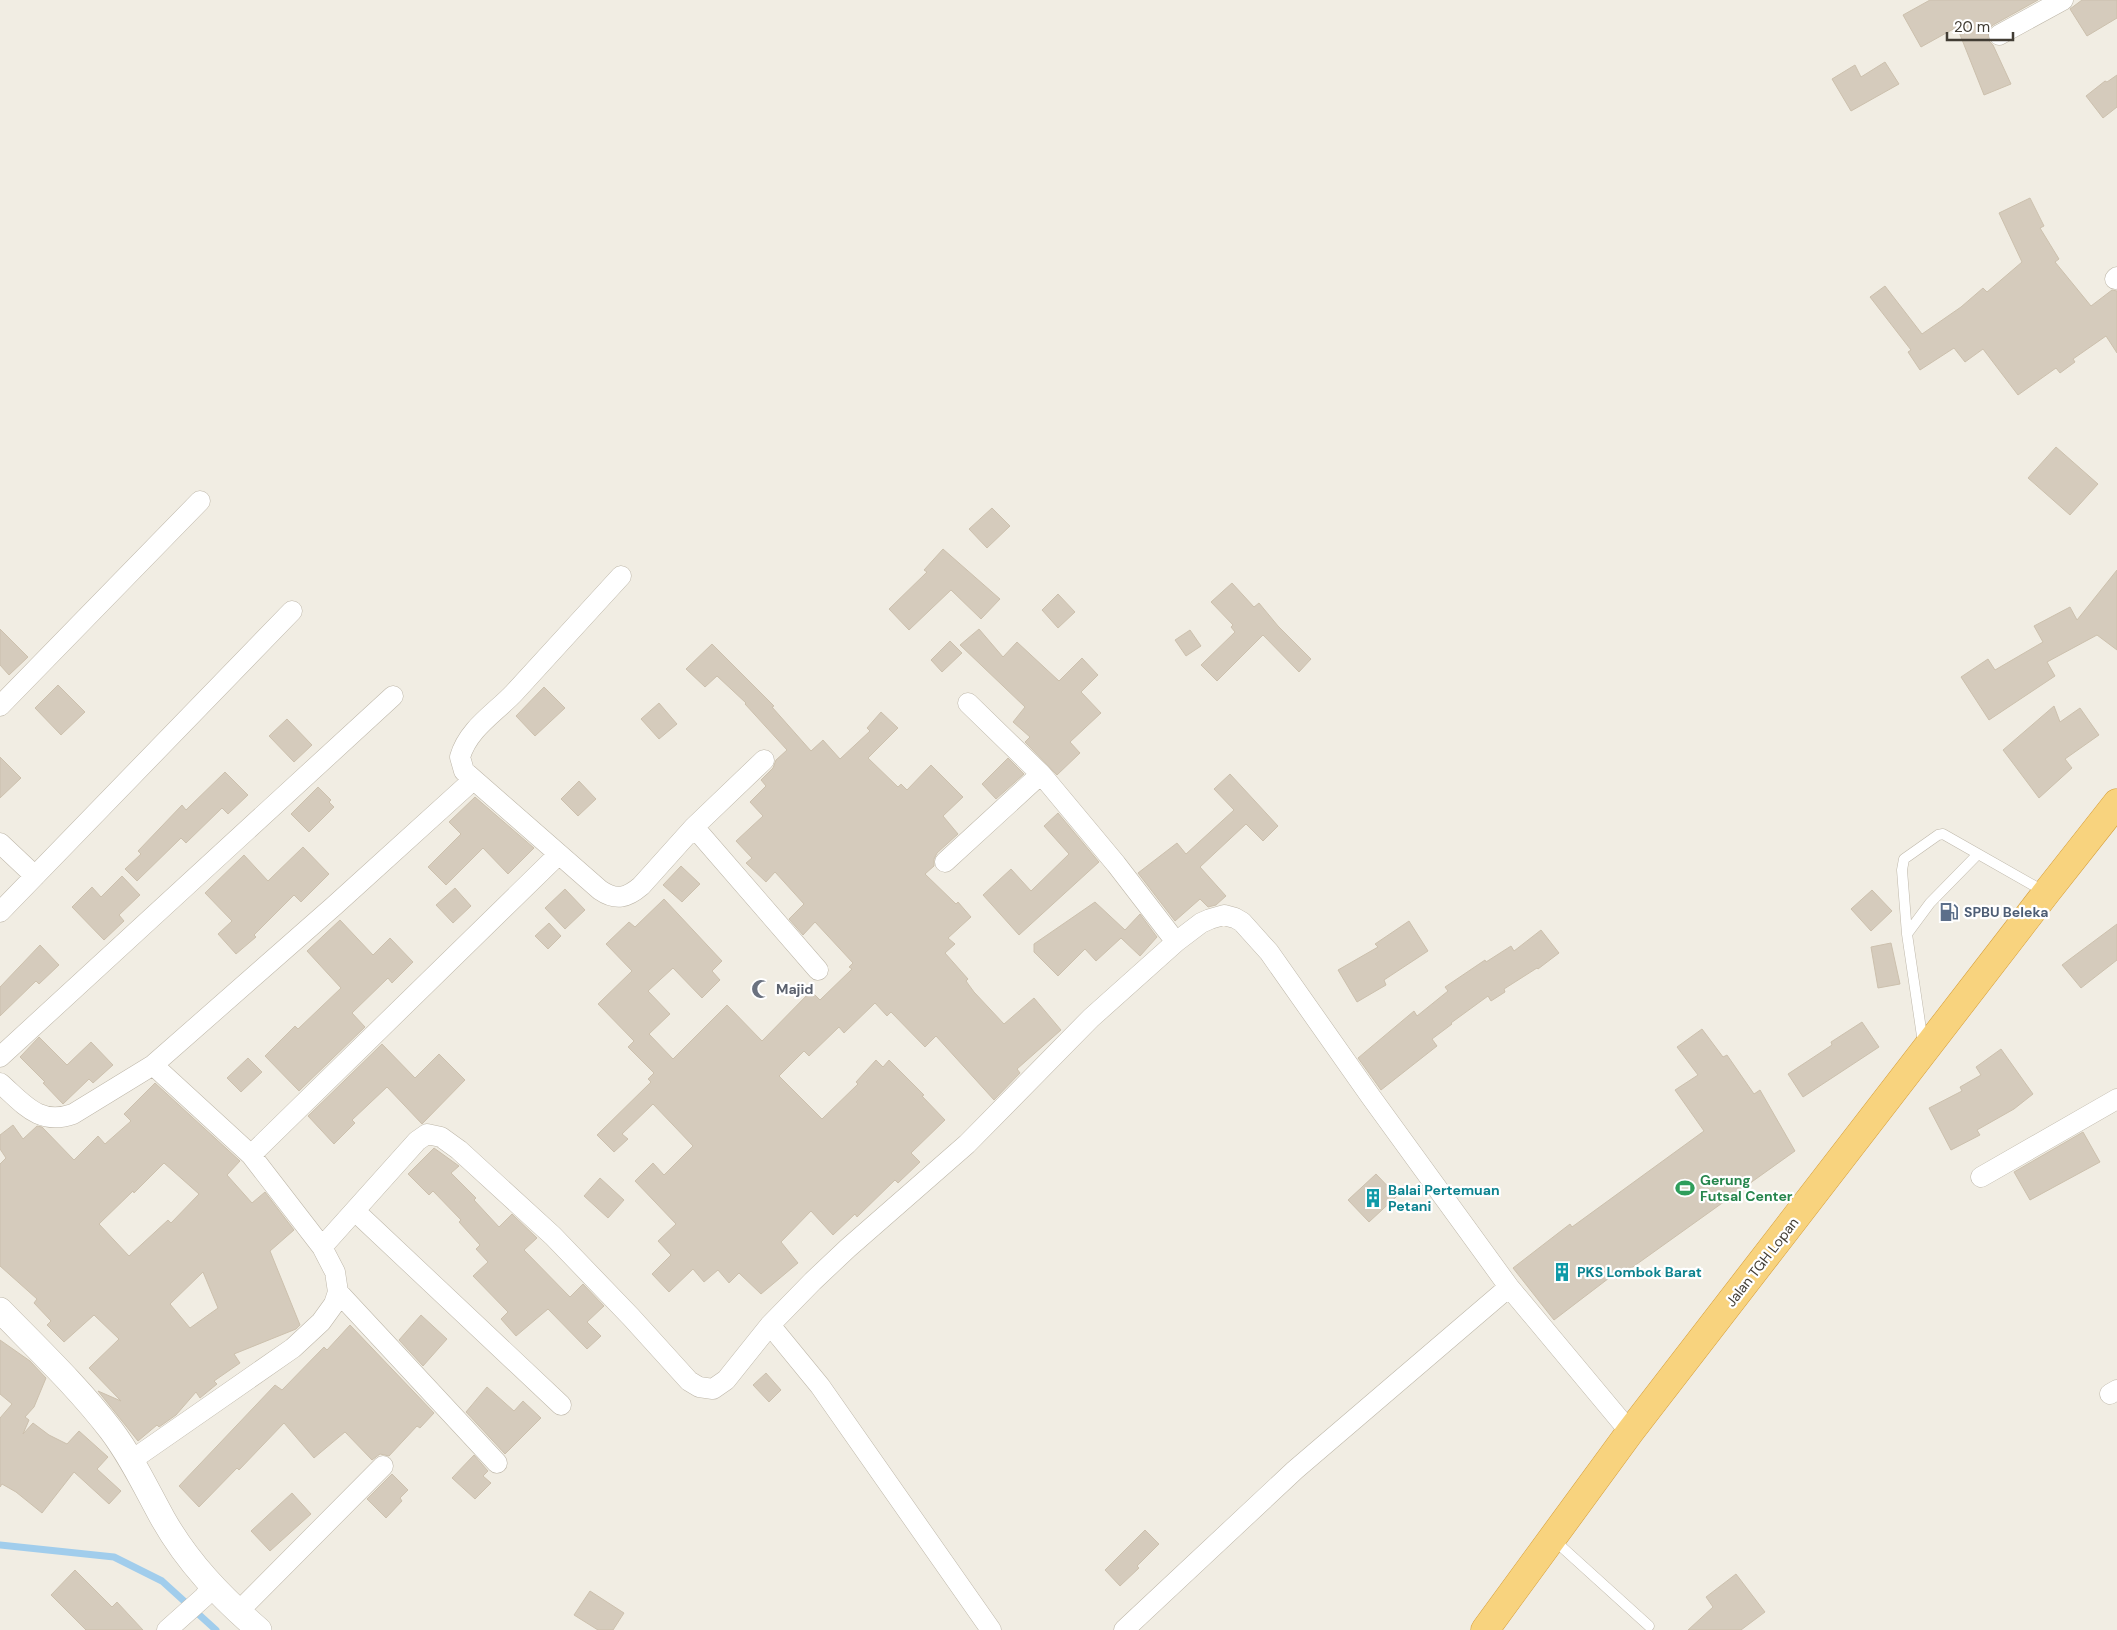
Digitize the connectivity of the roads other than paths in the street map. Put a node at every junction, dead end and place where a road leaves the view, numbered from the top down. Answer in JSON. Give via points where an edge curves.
{"nodes":[{"id":1,"x":2063,"y":0,"type":"edge"},
{"id":2,"x":1999,"y":35,"type":"dead end"},
{"id":3,"x":200,"y":501,"type":"dead end"},
{"id":4,"x":621,"y":576,"type":"dead end"},
{"id":5,"x":292,"y":611,"type":"dead end"},
{"id":6,"x":393,"y":696,"type":"dead end"},
{"id":7,"x":968,"y":703,"type":"dead end"},
{"id":8,"x":0,"y":706,"type":"edge"},
{"id":9,"x":764,"y":760,"type":"dead end"},
{"id":10,"x":1041,"y":774,"type":"junction"},
{"id":11,"x":474,"y":780,"type":"junction"},
{"id":12,"x":2117,"y":803,"type":"edge"},
{"id":13,"x":694,"y":826,"type":"junction"},
{"id":14,"x":0,"y":843,"type":"edge"},
{"id":15,"x":560,"y":854,"type":"junction"},
{"id":16,"x":1977,"y":854,"type":"junction"},
{"id":17,"x":945,"y":862,"type":"dead end"},
{"id":18,"x":35,"y":876,"type":"junction"},
{"id":19,"x":2046,"y":893,"type":"junction"},
{"id":20,"x":0,"y":912,"type":"edge"},
{"id":21,"x":1907,"y":934,"type":"junction"},
{"id":22,"x":1176,"y":942,"type":"junction"},
{"id":23,"x":818,"y":970,"type":"dead end"},
{"id":24,"x":1924,"y":1052,"type":"junction"},
{"id":25,"x":0,"y":1057,"type":"edge"},
{"id":26,"x":153,"y":1065,"type":"junction"},
{"id":27,"x":0,"y":1083,"type":"edge"},
{"id":28,"x":2117,"y":1099,"type":"edge"},
{"id":29,"x":251,"y":1155,"type":"junction"},
{"id":30,"x":1981,"y":1177,"type":"dead end"},
{"id":31,"x":355,"y":1211,"type":"junction"},
{"id":32,"x":322,"y":1247,"type":"junction"},
{"id":33,"x":1509,"y":1287,"type":"junction"},
{"id":34,"x":338,"y":1292,"type":"junction"},
{"id":35,"x":0,"y":1310,"type":"edge"},
{"id":36,"x":770,"y":1326,"type":"junction"},
{"id":37,"x":561,"y":1405,"type":"dead end"},
{"id":38,"x":1630,"y":1432,"type":"junction"},
{"id":39,"x":132,"y":1460,"type":"junction"},
{"id":40,"x":497,"y":1463,"type":"dead end"},
{"id":41,"x":383,"y":1466,"type":"dead end"},
{"id":42,"x":1553,"y":1540,"type":"junction"},
{"id":43,"x":208,"y":1592,"type":"junction"},
{"id":44,"x":238,"y":1612,"type":"junction"},
{"id":45,"x":1649,"y":1626,"type":"dead end"},
{"id":46,"x":167,"y":1630,"type":"edge"},
{"id":47,"x":259,"y":1630,"type":"edge"},
{"id":48,"x":991,"y":1630,"type":"edge"},
{"id":49,"x":1124,"y":1630,"type":"edge"},
{"id":50,"x":1485,"y":1630,"type":"edge"}],
"edges":[{"from":1,"to":2,"type":"street"},
{"from":3,"to":8,"type":"street"},
{"from":4,"to":11,"type":"street","via":[[466,742],[460,762]]},
{"from":5,"to":18,"type":"street"},
{"from":6,"to":25,"type":"street"},
{"from":7,"to":10,"type":"street"},
{"from":9,"to":13,"type":"street"},
{"from":10,"to":17,"type":"street"},
{"from":10,"to":22,"type":"street"},
{"from":11,"to":15,"type":"street"},
{"from":11,"to":26,"type":"street"},
{"from":12,"to":19,"type":"highway","name":"Jalan TGH Lopan"},
{"from":13,"to":15,"type":"street","via":[[641,886],[620,898],[608,896]]},
{"from":13,"to":23,"type":"street"},
{"from":14,"to":18,"type":"street"},
{"from":15,"to":29,"type":"street"},
{"from":16,"to":19,"type":"lane"},
{"from":16,"to":21,"type":"lane","via":[[1930,903]]},
{"from":16,"to":21,"type":"lane","via":[[1943,834],[1904,859]]},
{"from":18,"to":20,"type":"street"},
{"from":19,"to":24,"type":"highway","name":"Jalan TGH Lopan"},
{"from":21,"to":24,"type":"lane"},
{"from":22,"to":33,"type":"street","via":[[1201,923],[1217,916],[1235,918],[1250,930],[1291,982]]},
{"from":22,"to":36,"type":"street","via":[[1091,1018],[968,1144],[848,1248]]},
{"from":24,"to":38,"type":"highway","name":"Jalan TGH Lopan"},
{"from":26,"to":27,"type":"street","via":[[73,1114],[60,1118],[49,1118],[32,1110]]},
{"from":26,"to":29,"type":"street"},
{"from":28,"to":30,"type":"street"},
{"from":29,"to":32,"type":"street"},
{"from":31,"to":32,"type":"street"},
{"from":31,"to":36,"type":"street","via":[[420,1138],[427,1134],[437,1136],[459,1150],[553,1236],[694,1385],[709,1390],[720,1385]]},
{"from":31,"to":37,"type":"street"},
{"from":32,"to":34,"type":"street","via":[[335,1272]]},
{"from":33,"to":38,"type":"street"},
{"from":33,"to":49,"type":"street","via":[[1295,1470]]},
{"from":34,"to":39,"type":"street","via":[[321,1322],[293,1348]]},
{"from":34,"to":40,"type":"street"},
{"from":35,"to":39,"type":"street","via":[[74,1386]]},
{"from":36,"to":48,"type":"street","via":[[820,1386]]},
{"from":38,"to":42,"type":"highway","name":"Jalan TGH Lopan"},
{"from":39,"to":43,"type":"street","via":[[163,1519]]},
{"from":41,"to":44,"type":"street"},
{"from":42,"to":45,"type":"lane"},
{"from":42,"to":50,"type":"highway","name":"Jalan TGH Lopan"},
{"from":43,"to":44,"type":"street"},
{"from":43,"to":46,"type":"street"},
{"from":44,"to":47,"type":"street"}]}
